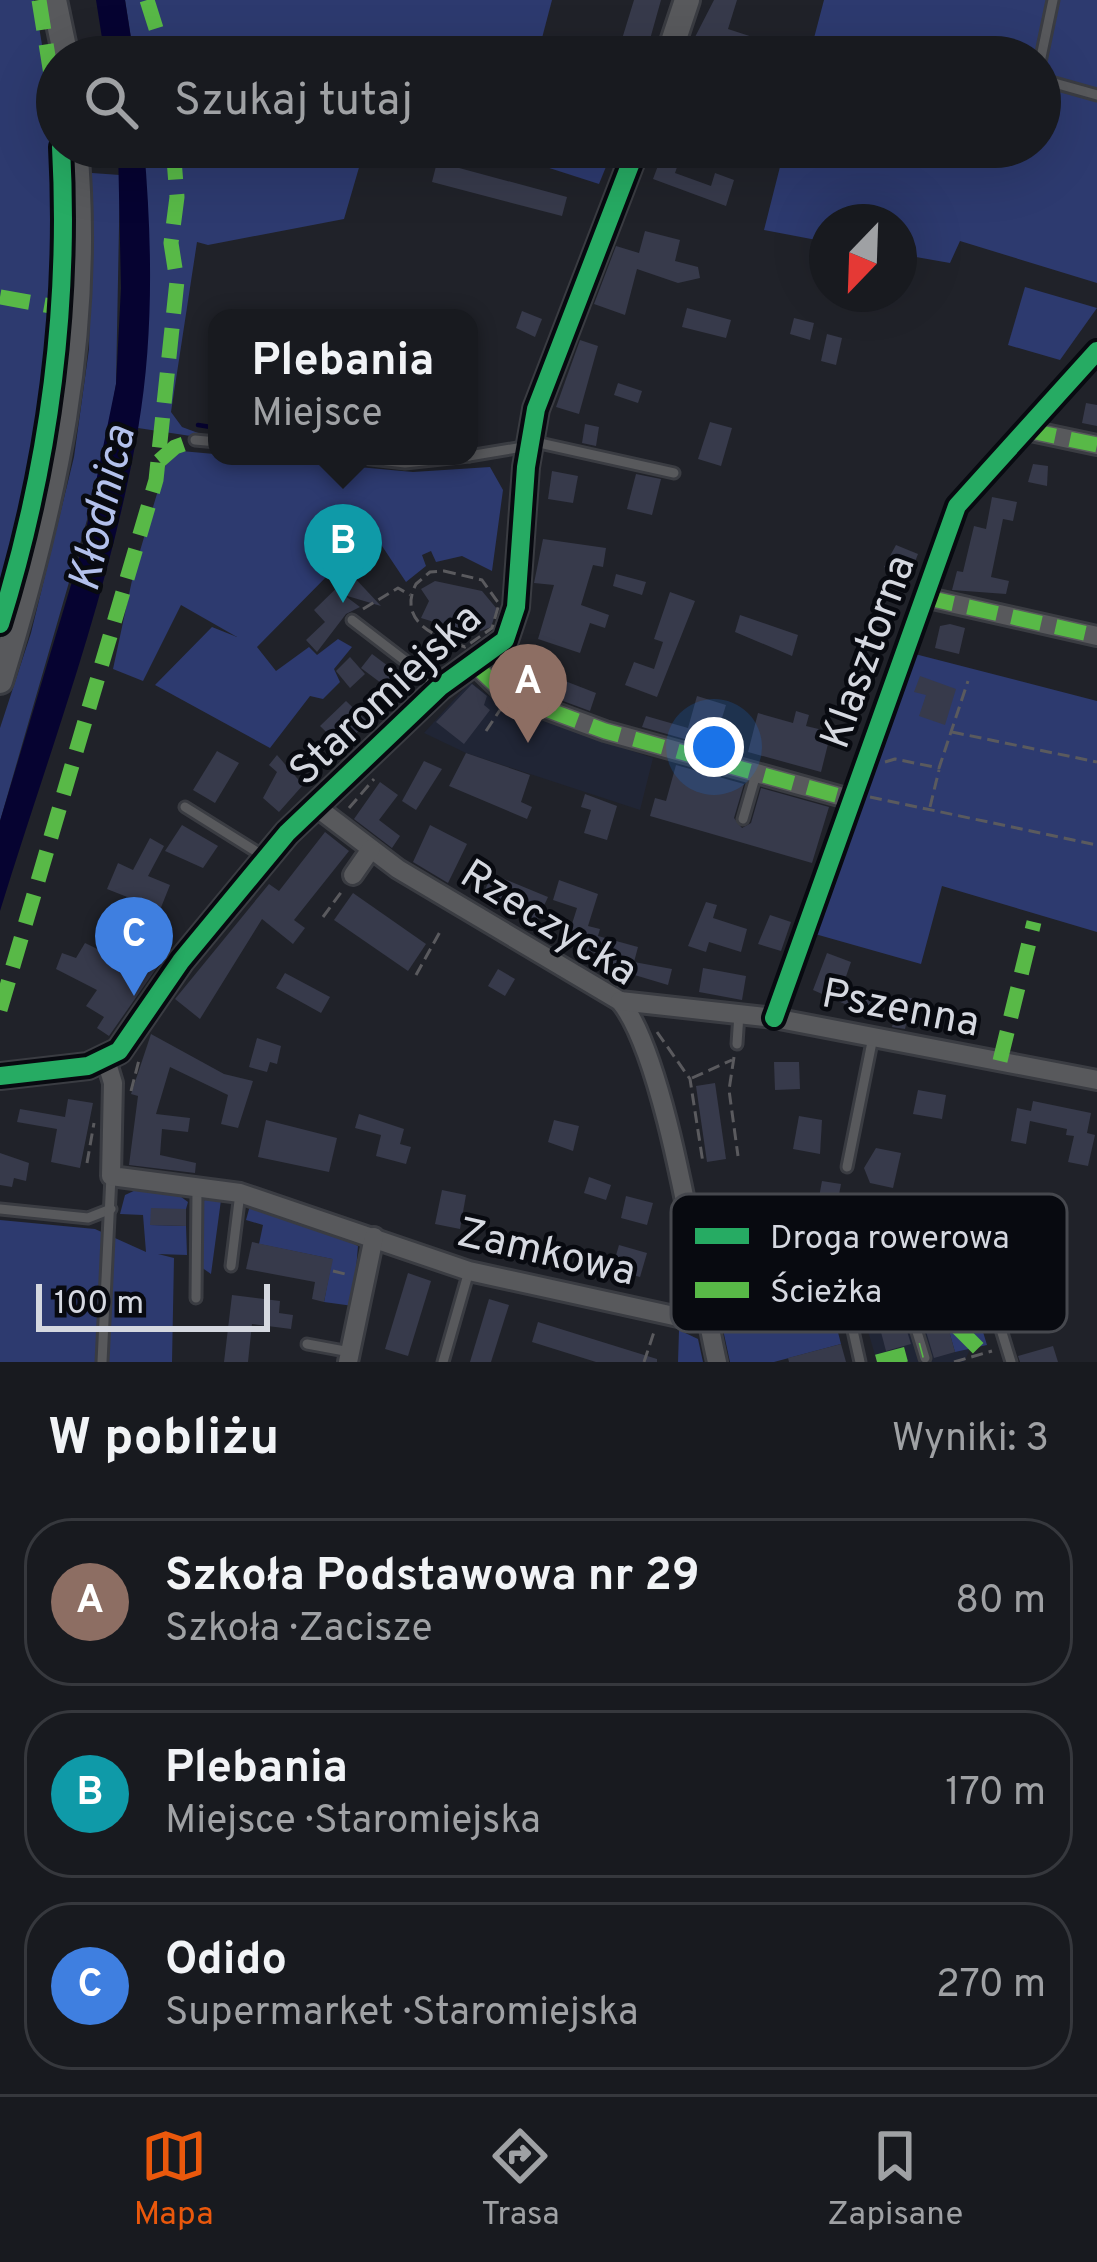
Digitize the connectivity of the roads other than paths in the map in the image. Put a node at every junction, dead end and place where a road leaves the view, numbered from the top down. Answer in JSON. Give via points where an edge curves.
{"nodes":[{"id":1,"x":54,"y":0,"type":"edge"},
{"id":2,"x":687,"y":0,"type":"edge"},
{"id":3,"x":1053,"y":0,"type":"edge"},
{"id":4,"x":61,"y":36,"type":"edge"},
{"id":5,"x":675,"y":36,"type":"edge"},
{"id":6,"x":1045,"y":36,"type":"edge"},
{"id":7,"x":1061,"y":85,"type":"edge"},
{"id":8,"x":1097,"y":95,"type":"edge"},
{"id":9,"x":76,"y":168,"type":"edge"},
{"id":10,"x":628,"y":168,"type":"edge"},
{"id":11,"x":1097,"y":351,"type":"edge"},
{"id":12,"x":1026,"y":430,"type":"junction"},
{"id":13,"x":195,"y":440,"type":"dead end"},
{"id":14,"x":208,"y":441,"type":"edge"},
{"id":15,"x":529,"y":443,"type":"junction"},
{"id":16,"x":1097,"y":445,"type":"edge"},
{"id":17,"x":478,"y":454,"type":"edge"},
{"id":18,"x":674,"y":473,"type":"dead end"},
{"id":19,"x":924,"y":597,"type":"junction"},
{"id":20,"x":352,"y":620,"type":"road end"},
{"id":21,"x":1097,"y":636,"type":"edge"},
{"id":22,"x":463,"y":659,"type":"junction"},
{"id":23,"x":0,"y":681,"type":"edge"},
{"id":24,"x":440,"y":687,"type":"junction"},
{"id":25,"x":756,"y":774,"type":"junction"},
{"id":26,"x":855,"y":796,"type":"junction"},
{"id":27,"x":315,"y":806,"type":"junction"},
{"id":28,"x":185,"y":807,"type":"dead end"},
{"id":29,"x":743,"y":819,"type":"dead end"},
{"id":30,"x":371,"y":849,"type":"junction"},
{"id":31,"x":265,"y":857,"type":"junction"},
{"id":32,"x":353,"y":875,"type":"road end"},
{"id":33,"x":620,"y":1001,"type":"junction"},
{"id":34,"x":739,"y":1014,"type":"junction"},
{"id":35,"x":774,"y":1018,"type":"junction"},
{"id":36,"x":873,"y":1037,"type":"junction"},
{"id":37,"x":737,"y":1044,"type":"road end"},
{"id":38,"x":106,"y":1060,"type":"junction"},
{"id":39,"x":0,"y":1076,"type":"edge"},
{"id":40,"x":1097,"y":1080,"type":"edge"},
{"id":41,"x":847,"y":1167,"type":"dead end"},
{"id":42,"x":112,"y":1176,"type":"junction"},
{"id":43,"x":197,"y":1184,"type":"junction"},
{"id":44,"x":240,"y":1193,"type":"junction"},
{"id":45,"x":680,"y":1194,"type":"edge"},
{"id":46,"x":0,"y":1209,"type":"edge"},
{"id":47,"x":111,"y":1209,"type":"junction"},
{"id":48,"x":374,"y":1237,"type":"junction"},
{"id":49,"x":231,"y":1266,"type":"dead end"},
{"id":50,"x":469,"y":1271,"type":"junction"},
{"id":51,"x":196,"y":1298,"type":"dead end"},
{"id":52,"x":671,"y":1316,"type":"edge"},
{"id":53,"x":714,"y":1332,"type":"edge"},
{"id":54,"x":853,"y":1332,"type":"edge"},
{"id":55,"x":917,"y":1332,"type":"edge"},
{"id":56,"x":1003,"y":1332,"type":"edge"},
{"id":57,"x":307,"y":1345,"type":"dead end"},
{"id":58,"x":349,"y":1357,"type":"edge"},
{"id":59,"x":925,"y":1358,"type":"road end"},
{"id":60,"x":102,"y":1362,"type":"edge"},
{"id":61,"x":443,"y":1362,"type":"edge"},
{"id":62,"x":717,"y":1362,"type":"edge"},
{"id":63,"x":860,"y":1362,"type":"edge"},
{"id":64,"x":1012,"y":1362,"type":"edge"}],
"edges":[{"from":1,"to":4,"type":"street"},
{"from":2,"to":5,"type":"street"},
{"from":3,"to":6,"type":"lane"},
{"from":7,"to":8,"type":"lane"},
{"from":9,"to":23,"type":"street","via":[[80,308],[67,426]]},
{"from":10,"to":15,"type":"street","name":"Staromiejska","via":[[550,361]]},
{"from":11,"to":12,"type":"street","name":"Klasztorna"},
{"from":12,"to":16,"type":"street"},
{"from":12,"to":19,"type":"street","name":"Klasztorna","via":[[957,506]]},
{"from":13,"to":14,"type":"lane"},
{"from":15,"to":17,"type":"lane"},
{"from":15,"to":18,"type":"lane"},
{"from":15,"to":22,"type":"street","name":"Staromiejska","via":[[513,621],[501,645]]},
{"from":19,"to":21,"type":"street"},
{"from":19,"to":26,"type":"street","name":"Klasztorna"},
{"from":20,"to":24,"type":"lane"},
{"from":22,"to":24,"type":"street","name":"Staromiejska"},
{"from":22,"to":25,"type":"street","via":[[524,702]]},
{"from":24,"to":27,"type":"street","name":"Staromiejska"},
{"from":25,"to":26,"type":"street"},
{"from":25,"to":29,"type":"lane"},
{"from":26,"to":35,"type":"street","name":"Klasztorna"},
{"from":27,"to":30,"type":"street","name":"Rzeczycka"},
{"from":27,"to":31,"type":"street","name":"Staromiejska"},
{"from":28,"to":31,"type":"lane"},
{"from":30,"to":32,"type":"street"},
{"from":30,"to":33,"type":"street","name":"Rzeczycka"},
{"from":31,"to":38,"type":"street","name":"Staromiejska"},
{"from":33,"to":34,"type":"street","name":"Pszenna"},
{"from":33,"to":45,"type":"street","name":"Rzeczycka","via":[[651,1065]]},
{"from":34,"to":35,"type":"street","name":"Pszenna"},
{"from":34,"to":37,"type":"lane"},
{"from":35,"to":36,"type":"street","name":"Pszenna"},
{"from":36,"to":40,"type":"street","name":"Pszenna"},
{"from":36,"to":41,"type":"lane"},
{"from":38,"to":39,"type":"street"},
{"from":38,"to":42,"type":"street"},
{"from":42,"to":43,"type":"street","name":"Zamkowa"},
{"from":42,"to":47,"type":"lane"},
{"from":43,"to":44,"type":"street","name":"Zamkowa"},
{"from":43,"to":51,"type":"lane"},
{"from":44,"to":48,"type":"street","name":"Zamkowa"},
{"from":44,"to":49,"type":"lane"},
{"from":46,"to":47,"type":"lane","via":[[88,1218]]},
{"from":47,"to":60,"type":"lane"},
{"from":48,"to":50,"type":"street","name":"Zamkowa"},
{"from":48,"to":58,"type":"street"},
{"from":50,"to":52,"type":"street","name":"Zamkowa"},
{"from":50,"to":61,"type":"lane"},
{"from":53,"to":62,"type":"street","name":"Rzeczycka"},
{"from":54,"to":63,"type":"lane"},
{"from":55,"to":59,"type":"lane"},
{"from":56,"to":64,"type":"lane"},
{"from":57,"to":58,"type":"lane"}]}
